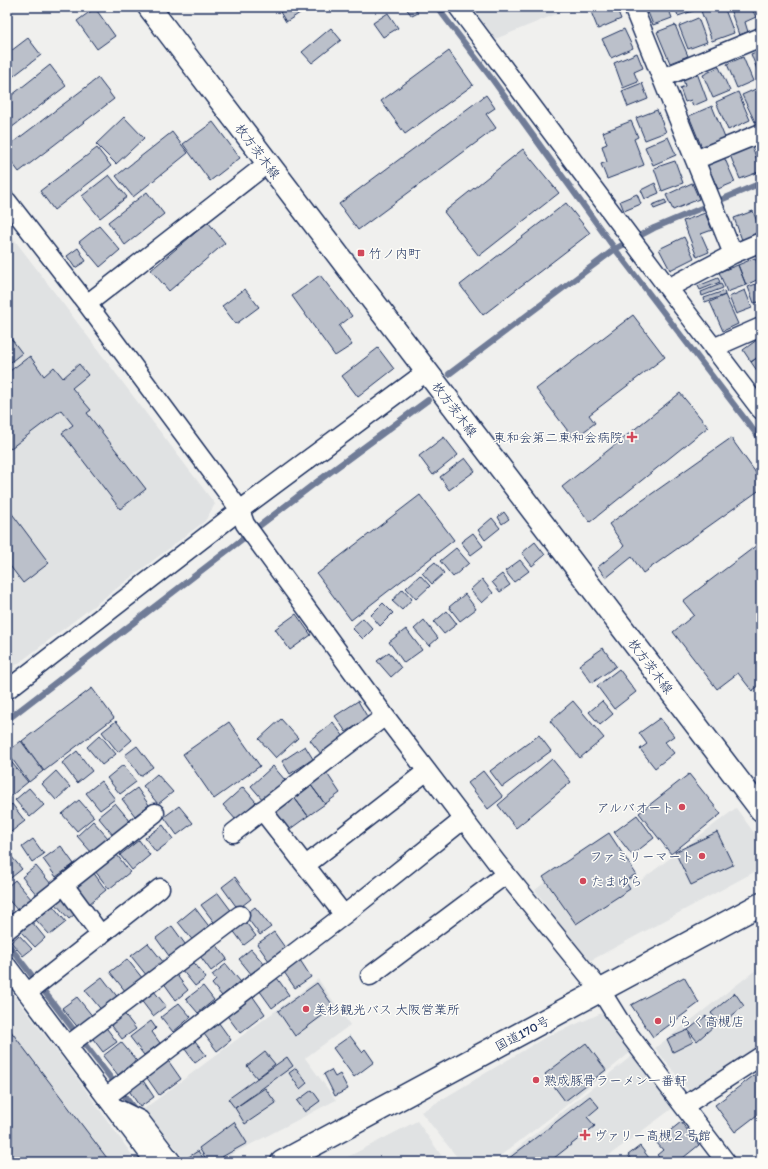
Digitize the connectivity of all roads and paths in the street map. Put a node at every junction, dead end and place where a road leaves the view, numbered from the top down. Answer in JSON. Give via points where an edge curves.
{"nodes":[{"id":1,"x":148,"y":7,"type":"edge"},
{"id":2,"x":458,"y":7,"type":"edge"},
{"id":3,"x":633,"y":7,"type":"edge"},
{"id":4,"x":761,"y":36,"type":"edge"},
{"id":5,"x":662,"y":78,"type":"junction"},
{"id":6,"x":761,"y":133,"type":"edge"},
{"id":7,"x":695,"y":160,"type":"junction"},
{"id":8,"x":268,"y":163,"type":"junction"},
{"id":9,"x":7,"y":201,"type":"edge"},
{"id":10,"x":761,"y":242,"type":"edge"},
{"id":11,"x":733,"y":254,"type":"junction"},
{"id":12,"x":668,"y":288,"type":"junction"},
{"id":13,"x":87,"y":304,"type":"junction"},
{"id":14,"x":761,"y":327,"type":"edge"},
{"id":15,"x":713,"y":348,"type":"junction"},
{"id":16,"x":426,"y":372,"type":"junction"},
{"id":17,"x":761,"y":410,"type":"edge"},
{"id":18,"x":240,"y":510,"type":"junction"},
{"id":19,"x":7,"y":690,"type":"edge"},
{"id":20,"x":385,"y":716,"type":"junction"},
{"id":21,"x":427,"y":771,"type":"junction"},
{"id":22,"x":262,"y":810,"type":"junction"},
{"id":23,"x":761,"y":810,"type":"edge"},
{"id":24,"x":155,"y":813,"type":"dead end"},
{"id":25,"x":464,"y":819,"type":"junction"},
{"id":26,"x":233,"y":833,"type":"dead end"},
{"id":27,"x":306,"y":865,"type":"junction"},
{"id":28,"x":506,"y":874,"type":"junction"},
{"id":29,"x":64,"y":885,"type":"junction"},
{"id":30,"x":160,"y":888,"type":"dead end"},
{"id":31,"x":761,"y":904,"type":"edge"},
{"id":32,"x":240,"y":914,"type":"dead end"},
{"id":33,"x":344,"y":915,"type":"junction"},
{"id":34,"x":7,"y":930,"type":"edge"},
{"id":35,"x":101,"y":935,"type":"junction"},
{"id":36,"x":7,"y":966,"type":"edge"},
{"id":37,"x":370,"y":976,"type":"dead end"},
{"id":38,"x":601,"y":991,"type":"junction"},
{"id":39,"x":28,"y":993,"type":"junction"},
{"id":40,"x":67,"y":1046,"type":"junction"},
{"id":41,"x":761,"y":1056,"type":"edge"},
{"id":42,"x":110,"y":1102,"type":"junction"},
{"id":43,"x":684,"y":1106,"type":"junction"},
{"id":44,"x":155,"y":1162,"type":"edge"},
{"id":45,"x":172,"y":1162,"type":"edge"},
{"id":46,"x":282,"y":1162,"type":"edge"},
{"id":47,"x":725,"y":1162,"type":"edge"}],
"edges":[{"from":1,"to":8,"type":"main road","name":"枚方茨木線"},
{"from":2,"to":12,"type":"street"},
{"from":3,"to":5,"type":"street"},
{"from":4,"to":5,"type":"street"},
{"from":5,"to":7,"type":"street"},
{"from":6,"to":7,"type":"street"},
{"from":7,"to":11,"type":"street"},
{"from":8,"to":13,"type":"street"},
{"from":8,"to":16,"type":"main road","name":"枚方茨木線"},
{"from":9,"to":13,"type":"street"},
{"from":10,"to":11,"type":"street"},
{"from":11,"to":12,"type":"street"},
{"from":12,"to":15,"type":"street"},
{"from":13,"to":18,"type":"street"},
{"from":14,"to":15,"type":"street"},
{"from":15,"to":17,"type":"street"},
{"from":16,"to":18,"type":"street"},
{"from":16,"to":23,"type":"main road","name":"枚方茨木線"},
{"from":18,"to":19,"type":"street"},
{"from":18,"to":20,"type":"street","via":[[245,524]]},
{"from":20,"to":21,"type":"street"},
{"from":20,"to":22,"type":"street"},
{"from":21,"to":25,"type":"street"},
{"from":21,"to":27,"type":"street"},
{"from":22,"to":26,"type":"street"},
{"from":22,"to":27,"type":"street"},
{"from":24,"to":29,"type":"street"},
{"from":25,"to":28,"type":"street"},
{"from":25,"to":33,"type":"street"},
{"from":27,"to":33,"type":"street"},
{"from":28,"to":37,"type":"street"},
{"from":28,"to":38,"type":"street"},
{"from":29,"to":34,"type":"street"},
{"from":29,"to":35,"type":"street"},
{"from":30,"to":35,"type":"street"},
{"from":31,"to":38,"type":"main road","name":"国道170号"},
{"from":32,"to":40,"type":"street"},
{"from":33,"to":42,"type":"street"},
{"from":35,"to":39,"type":"street"},
{"from":36,"to":39,"type":"street"},
{"from":38,"to":43,"type":"street","via":[[624,1028]]},
{"from":38,"to":46,"type":"main road","name":"国道170号"},
{"from":39,"to":40,"type":"street"},
{"from":40,"to":42,"type":"street"},
{"from":41,"to":43,"type":"street"},
{"from":42,"to":44,"type":"street"},
{"from":42,"to":45,"type":"street","via":[[140,1120]]},
{"from":43,"to":47,"type":"street"}]}
